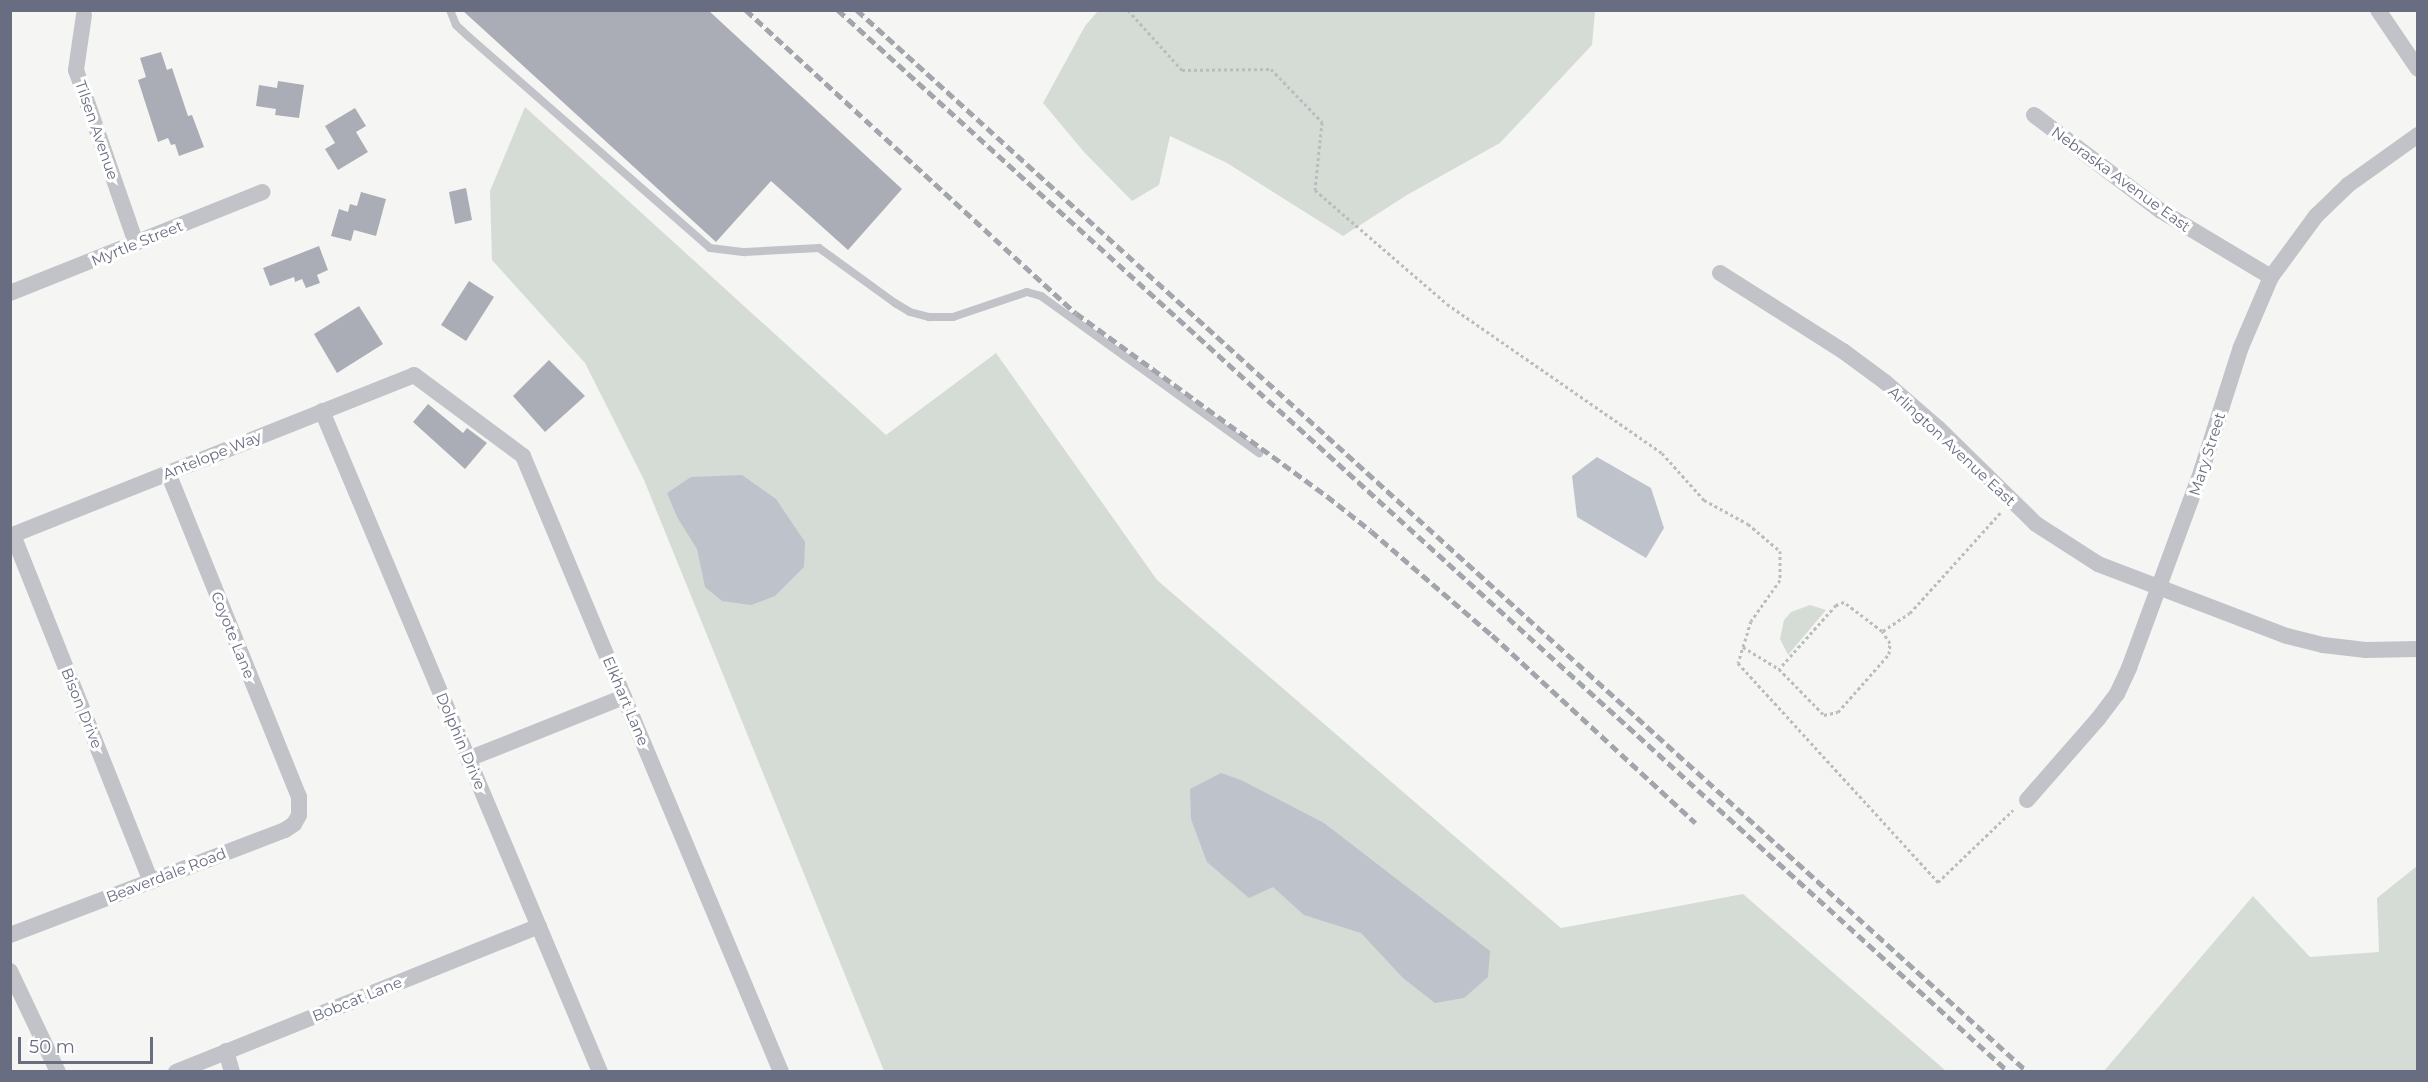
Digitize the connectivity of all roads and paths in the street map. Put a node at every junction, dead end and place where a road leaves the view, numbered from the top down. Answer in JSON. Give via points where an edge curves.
{"nodes":[{"id":1,"x":450,"y":10,"type":"edge"},
{"id":2,"x":1128,"y":10,"type":"edge"},
{"id":3,"x":2378,"y":10,"type":"edge"},
{"id":4,"x":84,"y":15,"type":"dead end"},
{"id":5,"x":2418,"y":69,"type":"edge"},
{"id":6,"x":2034,"y":115,"type":"dead end"},
{"id":7,"x":2418,"y":135,"type":"edge"},
{"id":8,"x":263,"y":192,"type":"dead end"},
{"id":9,"x":136,"y":243,"type":"junction"},
{"id":10,"x":1720,"y":273,"type":"dead end"},
{"id":11,"x":2271,"y":277,"type":"junction"},
{"id":12,"x":10,"y":293,"type":"edge"},
{"id":13,"x":414,"y":375,"type":"joint"},
{"id":14,"x":322,"y":411,"type":"junction"},
{"id":15,"x":1258,"y":453,"type":"dead end"},
{"id":16,"x":168,"y":473,"type":"junction"},
{"id":17,"x":2012,"y":501,"type":"junction"},
{"id":18,"x":12,"y":535,"type":"edge"},
{"id":19,"x":2159,"y":589,"type":"junction"},
{"id":20,"x":1882,"y":631,"type":"junction"},
{"id":21,"x":1743,"y":647,"type":"junction"},
{"id":22,"x":2418,"y":649,"type":"edge"},
{"id":23,"x":1779,"y":669,"type":"junction"},
{"id":24,"x":624,"y":697,"type":"junction"},
{"id":25,"x":468,"y":759,"type":"junction"},
{"id":26,"x":299,"y":797,"type":"joint"},
{"id":27,"x":2027,"y":800,"type":"joint"},
{"id":28,"x":151,"y":881,"type":"junction"},
{"id":29,"x":539,"y":926,"type":"junction"},
{"id":30,"x":10,"y":935,"type":"edge"},
{"id":31,"x":10,"y":971,"type":"edge"},
{"id":32,"x":226,"y":1052,"type":"junction"},
{"id":33,"x":58,"y":1071,"type":"edge"},
{"id":34,"x":176,"y":1071,"type":"edge"},
{"id":35,"x":232,"y":1071,"type":"edge"},
{"id":36,"x":600,"y":1071,"type":"edge"},
{"id":37,"x":781,"y":1071,"type":"edge"}],
"edges":[{"from":1,"to":15,"type":"lane","via":[[456,25],[469,37],[710,248],[745,252],[819,248],[895,303],[928,317],[953,317],[1028,292],[1041,296]]},
{"from":2,"to":21,"type":"path","via":[[1182,70],[1271,69],[1322,122],[1315,190],[1448,304],[1662,453],[1704,500],[1748,525],[1780,550],[1780,580],[1751,621]]},
{"from":3,"to":5,"type":"street"},
{"from":4,"to":9,"type":"street","name":"Tilsen Avenue","via":[[76,70]]},
{"from":6,"to":11,"type":"street","name":"Nebraska Avenue East","via":[[2161,211]]},
{"from":7,"to":11,"type":"street","name":"Mary Street","via":[[2348,185],[2316,216]]},
{"from":8,"to":9,"type":"street","name":"Myrtle Street"},
{"from":9,"to":12,"type":"street","name":"Myrtle Street"},
{"from":10,"to":17,"type":"street","name":"Arlington Avenue East","via":[[1885,382]]},
{"from":11,"to":19,"type":"street","name":"Mary Street","via":[[2241,347]]},
{"from":13,"to":14,"type":"street","name":"Antelope Way"},
{"from":13,"to":24,"type":"street","name":"Elkhart Lane","via":[[523,456]]},
{"from":14,"to":16,"type":"street","name":"Antelope Way"},
{"from":14,"to":25,"type":"street","name":"Dolphin Drive"},
{"from":16,"to":18,"type":"street","name":"Antelope Way"},
{"from":16,"to":26,"type":"street","name":"Coyote Lane"},
{"from":17,"to":19,"type":"street","name":"Arlington Avenue East","via":[[2064,544],[2098,564]]},
{"from":17,"to":20,"type":"path","via":[[1910,613]]},
{"from":18,"to":28,"type":"street","name":"Bison Drive"},
{"from":19,"to":22,"type":"street","name":"Arlington Avenue East","via":[[2263,628],[2323,645],[2366,650]]},
{"from":19,"to":27,"type":"street","name":"Mary Street","via":[[2117,694]]},
{"from":20,"to":23,"type":"path","via":[[1844,602],[1836,605]]},
{"from":20,"to":23,"type":"path","via":[[1890,643],[1890,654],[1838,712],[1824,715]]},
{"from":21,"to":23,"type":"path"},
{"from":21,"to":27,"type":"path","via":[[1738,663],[1938,882],[2002,818]]},
{"from":24,"to":25,"type":"street"},
{"from":24,"to":37,"type":"street","name":"Elkhart Lane"},
{"from":25,"to":29,"type":"street","name":"Dolphin Drive"},
{"from":26,"to":28,"type":"street","name":"Beaverdale Road","via":[[299,815],[285,830]]},
{"from":28,"to":30,"type":"street","name":"Beaverdale Road"},
{"from":29,"to":32,"type":"street","name":"Bobcat Lane"},
{"from":29,"to":36,"type":"street","name":"Dolphin Drive"},
{"from":31,"to":33,"type":"street"},
{"from":32,"to":34,"type":"street","name":"Bobcat Lane"},
{"from":32,"to":35,"type":"street"}]}
